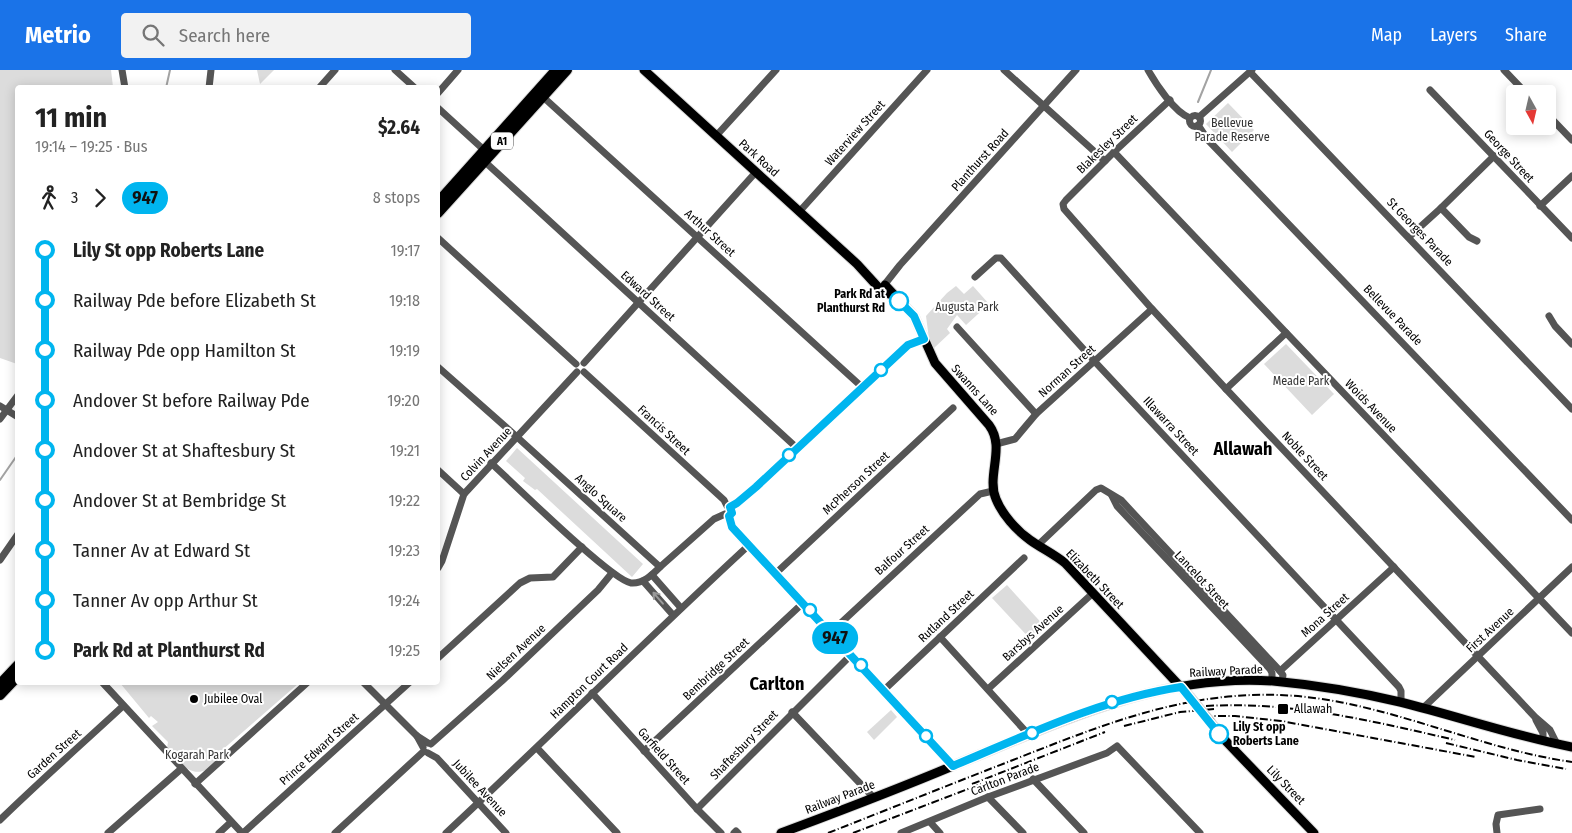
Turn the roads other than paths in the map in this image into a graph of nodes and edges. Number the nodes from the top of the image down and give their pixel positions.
1 (122, 70) edge
2 (211, 70) edge
3 (335, 70) edge
4 (395, 70) edge
5 (458, 70) edge
6 (556, 70) edge
7 (567, 70) edge
8 (644, 70) edge
9 (776, 70) edge
10 (927, 70) edge
11 (1004, 70) edge
12 (1076, 70) edge
13 (1148, 70) edge
14 (1504, 70) edge
15 (1251, 71) edge
16 (124, 85) edge
17 (209, 85) edge
18 (322, 85) edge
19 (412, 85) edge
20 (1518, 85) edge
21 (1430, 90) dead end
22 (440, 91) edge
23 (542, 96) junction
24 (1170, 100) junction
25 (1044, 106) junction
26 (440, 110) edge
27 (1199, 121) junction
28 (1556, 123) edge
29 (716, 136) junction
30 (1572, 140) edge
31 (484, 150) junction
32 (1114, 152) junction
33 (1494, 156) junction
34 (484, 161) junction
35 (1105, 161) junction
36 (756, 172) junction
37 (1572, 176) edge
38 (440, 200) edge
39 (1063, 206) joint
40 (1540, 206) junction
41 (1441, 208) junction
42 (440, 211) edge
43 (799, 212) junction
44 (1409, 237) junction
45 (698, 238) junction
46 (1572, 238) edge
47 (440, 240) edge
48 (1476, 241) dead end
49 (975, 277) dead end
50 (882, 284) junction
51 (639, 302) junction
52 (1152, 309) junction
53 (1549, 316) dead end
54 (957, 326) dead end
55 (1286, 333) junction
56 (924, 339) junction
57 (1572, 344) edge
58 (1094, 361) junction
59 (579, 369) junction
60 (440, 370) edge
61 (862, 388) junction
62 (1226, 389) junction
63 (15, 398) edge
64 (3, 408) edge
65 (953, 408) dead end
66 (1572, 409) edge
67 (1036, 414) junction
68 (15, 415) edge
69 (0, 418) edge
70 (517, 437) junction
71 (996, 444) junction
72 (798, 448) junction
73 (491, 464) junction
74 (440, 472) edge
75 (993, 491) junction
76 (464, 494) junction
77 (729, 506) junction
78 (727, 515) junction
79 (1572, 520) edge
80 (15, 538) edge
81 (1038, 545) junction
82 (748, 546) junction
83 (582, 547) junction
84 (1024, 558) dead end
85 (0, 560) edge
86 (440, 564) edge
87 (660, 567) junction
88 (1394, 567) junction
89 (1572, 567) edge
90 (612, 573) junction
91 (776, 574) junction
92 (652, 575) junction
93 (643, 581) junction
94 (1093, 593) junction
95 (1539, 598) junction
96 (803, 603) junction
97 (681, 608) junction
98 (673, 615) junction
99 (1336, 620) junction
100 (830, 633) junction
101 (1572, 633) edge
102 (940, 637) junction
103 (851, 654) junction
104 (440, 656) edge
105 (1478, 657) junction
106 (15, 668) edge
107 (1274, 675) junction
108 (15, 679) edge
109 (0, 684) edge
110 (105, 685) edge
111 (305, 685) edge
112 (366, 685) edge
113 (407, 685) edge
114 (1181, 687) junction
115 (988, 689) junction
116 (884, 690) junction
117 (592, 693) junction
118 (0, 695) edge
119 (1400, 702) junction
120 (385, 704) junction
121 (123, 706) junction
122 (1423, 708) junction
123 (792, 712) junction
124 (1535, 717) junction
125 (1029, 735) junction
126 (1543, 741) junction
127 (1557, 744) junction
128 (1572, 747) edge
129 (428, 748) junction
130 (537, 748) junction
131 (644, 751) junction
132 (953, 766) junction
133 (181, 769) junction
134 (1033, 779) junction
135 (195, 784) junction
136 (988, 796) junction
137 (874, 798) junction
138 (478, 803) junction
139 (697, 809) junction
140 (1540, 809) dead end
141 (0, 820) edge
142 (231, 822) junction
143 (930, 822) junction
144 (108, 833) edge
145 (219, 833) edge
146 (243, 833) edge
147 (336, 833) edge
148 (446, 833) edge
149 (506, 833) edge
150 (617, 833) edge
151 (721, 833) edge
152 (734, 833) edge
153 (738, 833) edge
154 (781, 833) edge
155 (901, 833) edge
156 (940, 833) edge
157 (1023, 833) edge
158 (1084, 833) edge
159 (1200, 833) edge
160 (1314, 833) edge
161 (1497, 833) edge

1 - 16 street
2 - 17 street
3 - 18 street
4 - 19 street
5 - 22 street
6 - 31 highway, A1
7 - 23 highway, A1
8 - 29 main road, Park Road
9 - 29 street
10 - 43 street, Waterview Street
11 - 25 street
12 - 25 street, Planthurst Road
13 - 24 street
14 - 20 street
15 - 27 street
15 - 44 street, St Georges Parade
21 - 33 street, George Street
23 - 34 highway, A1
23 - 45 street, Arthur Street
24 - 27 street, Bellevue Parade
24 - 32 street, Blakesley Street
25 - 35 street
25 - 50 street, Planthurst Road
26 - 31 street
27 - 79 street, Bellevue Parade
28 - 30 street
29 - 36 main road, Park Road
31 - 38 highway, A1
32 - 35 street, Blakesley Street
32 - 55 street, Woids Avenue
33 - 40 street, George Street
33 - 41 street
34 - 42 highway, A1
34 - 51 street, Edward Street
35 - 39 street, Blakesley Street
36 - 43 main road, Park Road
36 - 45 street
37 - 40 street
39 - 52 street, Noble Street
40 - 46 street, George Street
41 - 44 street
41 - 48 street
43 - 50 main road, Park Road
44 - 66 street, St Georges Parade
45 - 51 street
45 - 61 street, Arthur Street
47 - 59 street, Francis Street
49 - 58 street, Illawarra Street
50 - 56 main road, Park Road
51 - 59 street
51 - 72 street, Edward Street
52 - 58 street, Norman Street
52 - 62 street, Noble Street
53 - 57 street
54 - 67 street
55 - 62 street
55 - 95 street, Woids Avenue
56 - 61 street
56 - 71 main road, Swanns Lane
58 - 67 street, Norman Street
58 - 99 street, Illawarra Street
59 - 70 street, Colvin Avenue
59 - 77 street, Francis Street
60 - 70 street, Anglo Square
61 - 72 street
62 - 88 street, Noble Street
63 - 64 street
64 - 68 street
64 - 69 street
65 - 91 street, McPherson Street
67 - 71 street, Norman Street
70 - 73 street, Colvin Avenue
70 - 87 street, Anglo Square
71 - 75 main road, Swanns Lane
72 - 77 street
73 - 76 street, Colvin Avenue
73 - 83 street
74 - 76 street
75 - 81 main road, Elizabeth Street
75 - 100 street, Balfour Street
76 - 86 street, Colvin Avenue
77 - 78 street
78 - 82 street
78 - 87 street
80 - 85 street
81 - 94 main road, Elizabeth Street
81 - 107 street, Lancelot Street
82 - 91 street
82 - 97 street, Hampton Court Road
83 - 90 street
83 - 104 street
84 - 102 street, Rutland Street
87 - 92 street
88 - 99 street, Mona Street
88 - 105 street, Noble Street
89 - 95 street, First Avenue
90 - 93 street
90 - 129 street, Nielsen Avenue
91 - 96 street
92 - 93 street
92 - 97 street
98 -> 93 street
94 - 114 main road, Elizabeth Street
94 - 115 street, Barsbys Avenue
95 - 101 street, Woids Avenue
95 - 105 street, First Avenue
96 - 100 street
96 - 131 street, Bembridge Street
97 - 98 street, Hampton Court Road
98 - 117 street, Hampton Court Road
99 - 107 street, Mona Street
99 - 119 street, Illawarra Street
100 - 103 street
102 - 115 street
102 - 116 street, Rutland Street
103 - 116 street
103 - 123 street, Shaftesbury Street
105 - 122 street, First Avenue
105 - 124 street, Noble Street
106 - 109 highway
107 - 114 main road, Railway Parade
107 - 119 main road, Railway Parade
108 - 118 highway
110 - 121 street
111 - 135 street
112 - 120 street
113 - 120 street, Prince Edward Street
114 - 125 main road, Railway Parade
114 - 160 main road, Lily Street, bridge
115 - 125 street
116 - 132 street
117 - 130 street, Hampton Court Road
117 - 131 street, Garfield Street
119 - 122 main road, Railway Parade
120 - 129 street
120 - 146 street, Prince Edward Street
121 - 133 street
121 - 141 street, Garden Street
122 - 126 main road, Railway Parade
123 - 137 street
123 - 139 street, Shaftesbury Street
124 - 126 street, Noble Street
124 - 127 street, Noble Street
125 - 132 main road, Railway Parade
126 - 127 main road, Railway Parade
127 - 128 main road, Railway Parade
129 - 138 street, Jubilee Avenue
129 - 147 street, Nielsen Avenue
130 - 138 street, Hampton Court Road
130 - 150 street
131 - 139 street, Garfield Street
132 - 137 main road, Railway Parade
133 - 135 street
133 - 144 street
134 - 136 street, Carlton Parade
134 - 158 street
134 - 159 street, Carlton Parade
135 - 142 street
136 - 143 street, Carlton Parade
136 - 157 street
137 - 154 main road, Railway Parade
138 - 148 street, Hampton Court Road
138 - 149 street, Jubilee Avenue
139 - 151 street, Garfield Street
140 - 161 street
142 - 145 street
142 - 146 street
143 - 155 street, Carlton Parade
143 - 156 street
152 - 153 street

